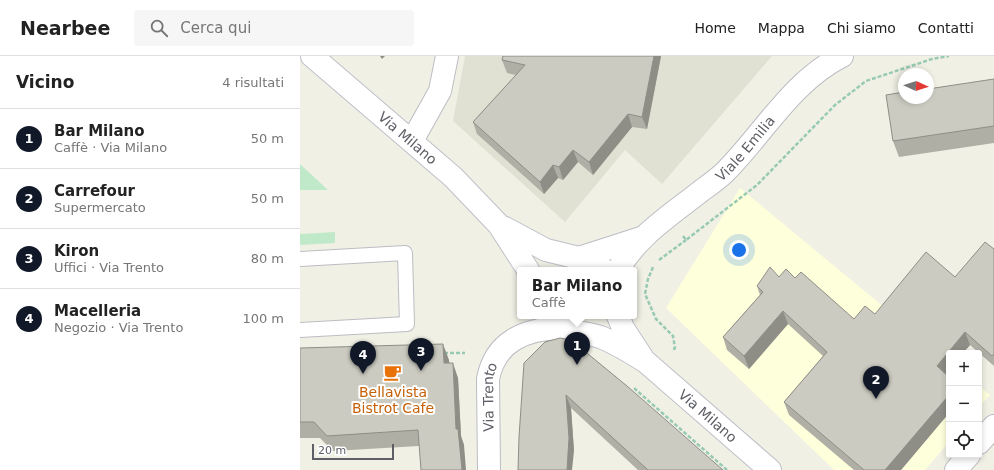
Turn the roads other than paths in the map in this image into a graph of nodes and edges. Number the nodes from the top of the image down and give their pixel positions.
1 (312, 56) edge
2 (447, 56) edge
3 (842, 56) edge
4 (412, 142) junction
5 (499, 225) junction
6 (644, 237) junction
7 (579, 258) junction
8 (300, 259) edge
9 (526, 267) edge
10 (553, 267) edge
11 (600, 267) edge
12 (620, 267) edge
13 (534, 319) edge
14 (603, 319) edge
15 (619, 319) edge
16 (553, 322) edge
17 (300, 330) edge
18 (582, 332) junction
19 (520, 337) junction
20 (650, 366) junction
21 (994, 426) edge
22 (982, 440) edge
23 (966, 458) edge
24 (489, 470) edge
25 (770, 470) edge
26 (956, 470) edge

1 - 4 main road, Via Milano
2 - 4 main road
3 - 6 main road, Viale Emilia
4 - 5 main road, Via Milano
5 - 7 main road, Via Milano
5 - 9 main road, Via Milano
6 - 7 main road, Viale Emilia
6 - 12 main road, Viale Emilia
7 - 10 main road
7 - 11 main road, Via Milano
8 - 17 lane
13 - 19 main road, Via Trento
14 - 18 main road
15 - 20 main road, Via Milano
16 - 18 main road, Via Milano
16 - 19 main road, Via Trento
18 - 20 main road, Via Milano
19 - 24 main road, Via Trento
20 - 25 main road, Via Milano
21 - 22 main road
23 - 26 main road

